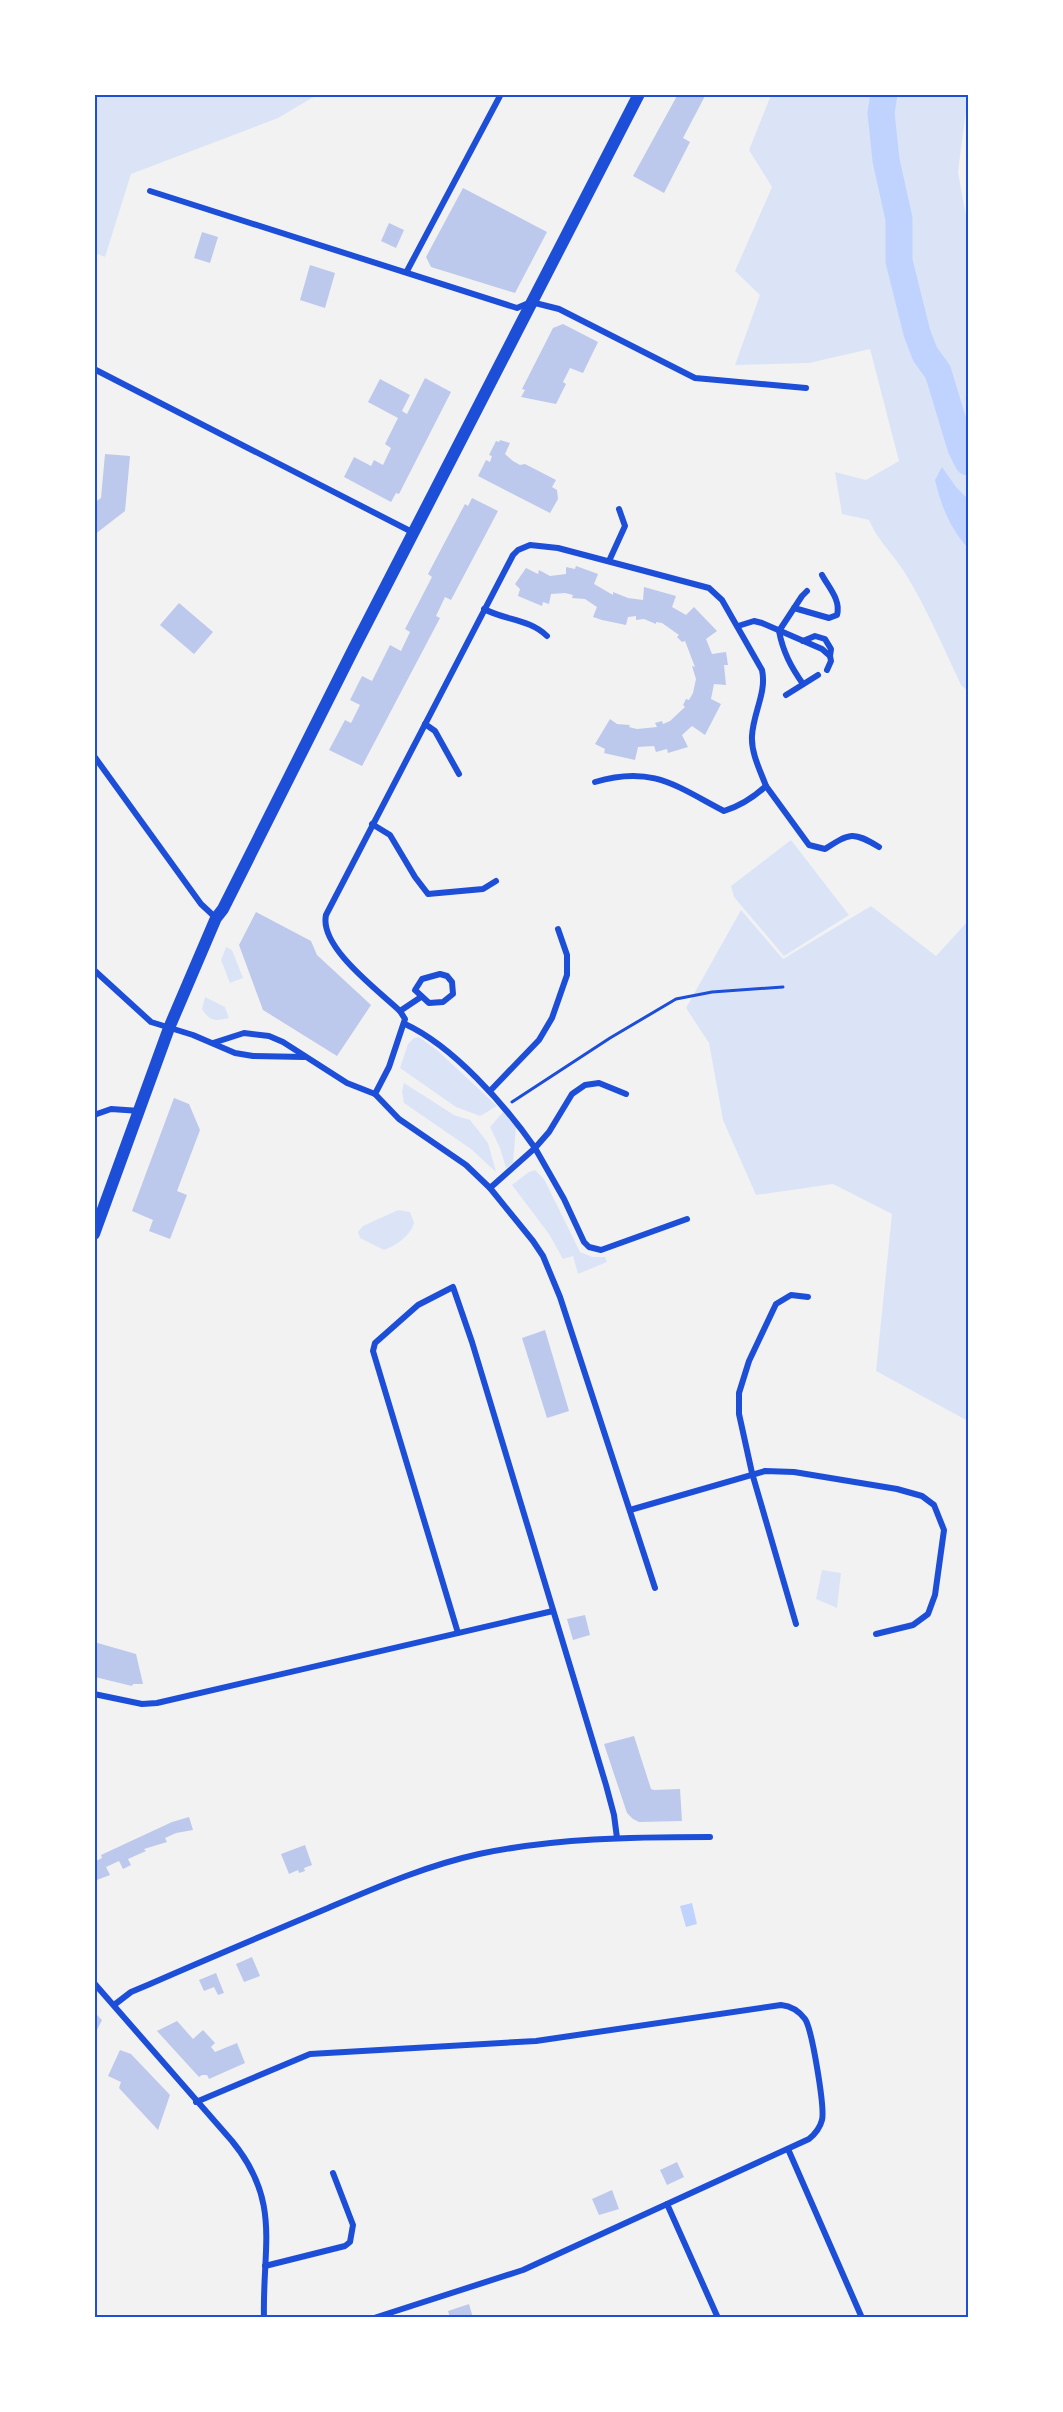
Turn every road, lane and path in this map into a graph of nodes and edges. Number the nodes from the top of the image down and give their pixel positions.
1 (501, 94) edge
2 (639, 94) edge
3 (150, 191) dead end
4 (407, 272) junction
5 (531, 302) junction
6 (94, 369) edge
7 (806, 388) dead end
8 (619, 509) dead end
9 (415, 533) junction
10 (609, 561) junction
11 (822, 575) dead end
12 (807, 591) dead end
13 (794, 608) junction
14 (484, 609) junction
15 (738, 626) junction
16 (779, 631) junction
17 (547, 636) dead end
18 (803, 641) junction
19 (830, 656) junction
20 (827, 670) dead end
21 (818, 675) dead end
22 (803, 684) junction
23 (786, 695) dead end
24 (425, 724) junction
25 (94, 756) edge
26 (459, 774) dead end
27 (595, 782) dead end
28 (766, 786) junction
29 (372, 824) junction
30 (879, 847) dead end
31 (496, 881) dead end
32 (216, 918) junction
33 (558, 929) dead end
34 (94, 970) edge
35 (783, 987) dead end
36 (421, 997) junction
37 (400, 1011) junction
38 (405, 1024) junction
39 (169, 1028) junction
40 (213, 1043) junction
41 (304, 1057) junction
42 (490, 1091) junction
43 (375, 1094) junction
44 (626, 1094) dead end
45 (505, 1107) junction
46 (140, 1112) junction
47 (94, 1115) edge
48 (535, 1148) junction
49 (490, 1188) junction
50 (687, 1219) dead end
51 (94, 1234) edge
52 (808, 1297) dead end
53 (752, 1473) junction
54 (630, 1510) junction
55 (655, 1588) dead end
56 (553, 1611) junction
57 (796, 1624) dead end
58 (458, 1633) junction
59 (876, 1634) dead end
60 (94, 1694) edge
61 (710, 1837) dead end
62 (616, 1838) junction
63 (94, 1983) edge
64 (114, 2005) junction
65 (196, 2102) junction
66 (788, 2149) junction
67 (333, 2173) dead end
68 (667, 2204) junction
69 (265, 2266) junction
70 (264, 2318) edge
71 (374, 2318) edge
72 (718, 2318) edge
73 (862, 2318) edge

1 - 4 street
2 - 5 main road
3 - 4 street
4 - 5 street
5 - 7 street
5 - 9 main road
6 - 9 street
8 - 10 street
9 - 32 main road
10 - 14 street
10 - 15 street
11 - 13 street
12 - 13 street
13 - 16 street
14 - 17 street
14 - 24 street
15 - 16 street
15 - 28 street
16 - 18 street
16 - 22 street
18 - 19 street
18 - 19 street
19 - 20 street
21 - 22 street
22 - 23 street
24 - 26 street
24 - 29 street
25 - 32 street
27 - 28 street
28 - 30 street
29 - 31 street
29 - 37 street
32 - 39 main road
33 - 42 street
34 - 39 street
35 - 45 path
36 - 36 street
36 - 37 street
37 - 38 street
38 - 42 street
38 - 43 street
39 - 40 street
39 - 46 main road
40 - 41 street
40 - 41 street
41 - 43 street
42 - 45 street
43 - 49 street
44 - 48 street
45 - 48 street
46 - 47 street
46 - 51 main road
48 - 49 street
48 - 50 street
49 - 54 street
52 - 53 street
53 - 54 street
53 - 57 street
53 - 59 street
54 - 55 street
56 - 58 street
56 - 58 street
56 - 62 street
58 - 60 street
61 - 62 street
62 - 64 street
63 - 64 street
64 - 65 street
65 - 66 street
65 - 69 street
66 - 68 street
66 - 73 street
67 - 69 street
68 - 71 street
68 - 72 street
69 - 70 street

